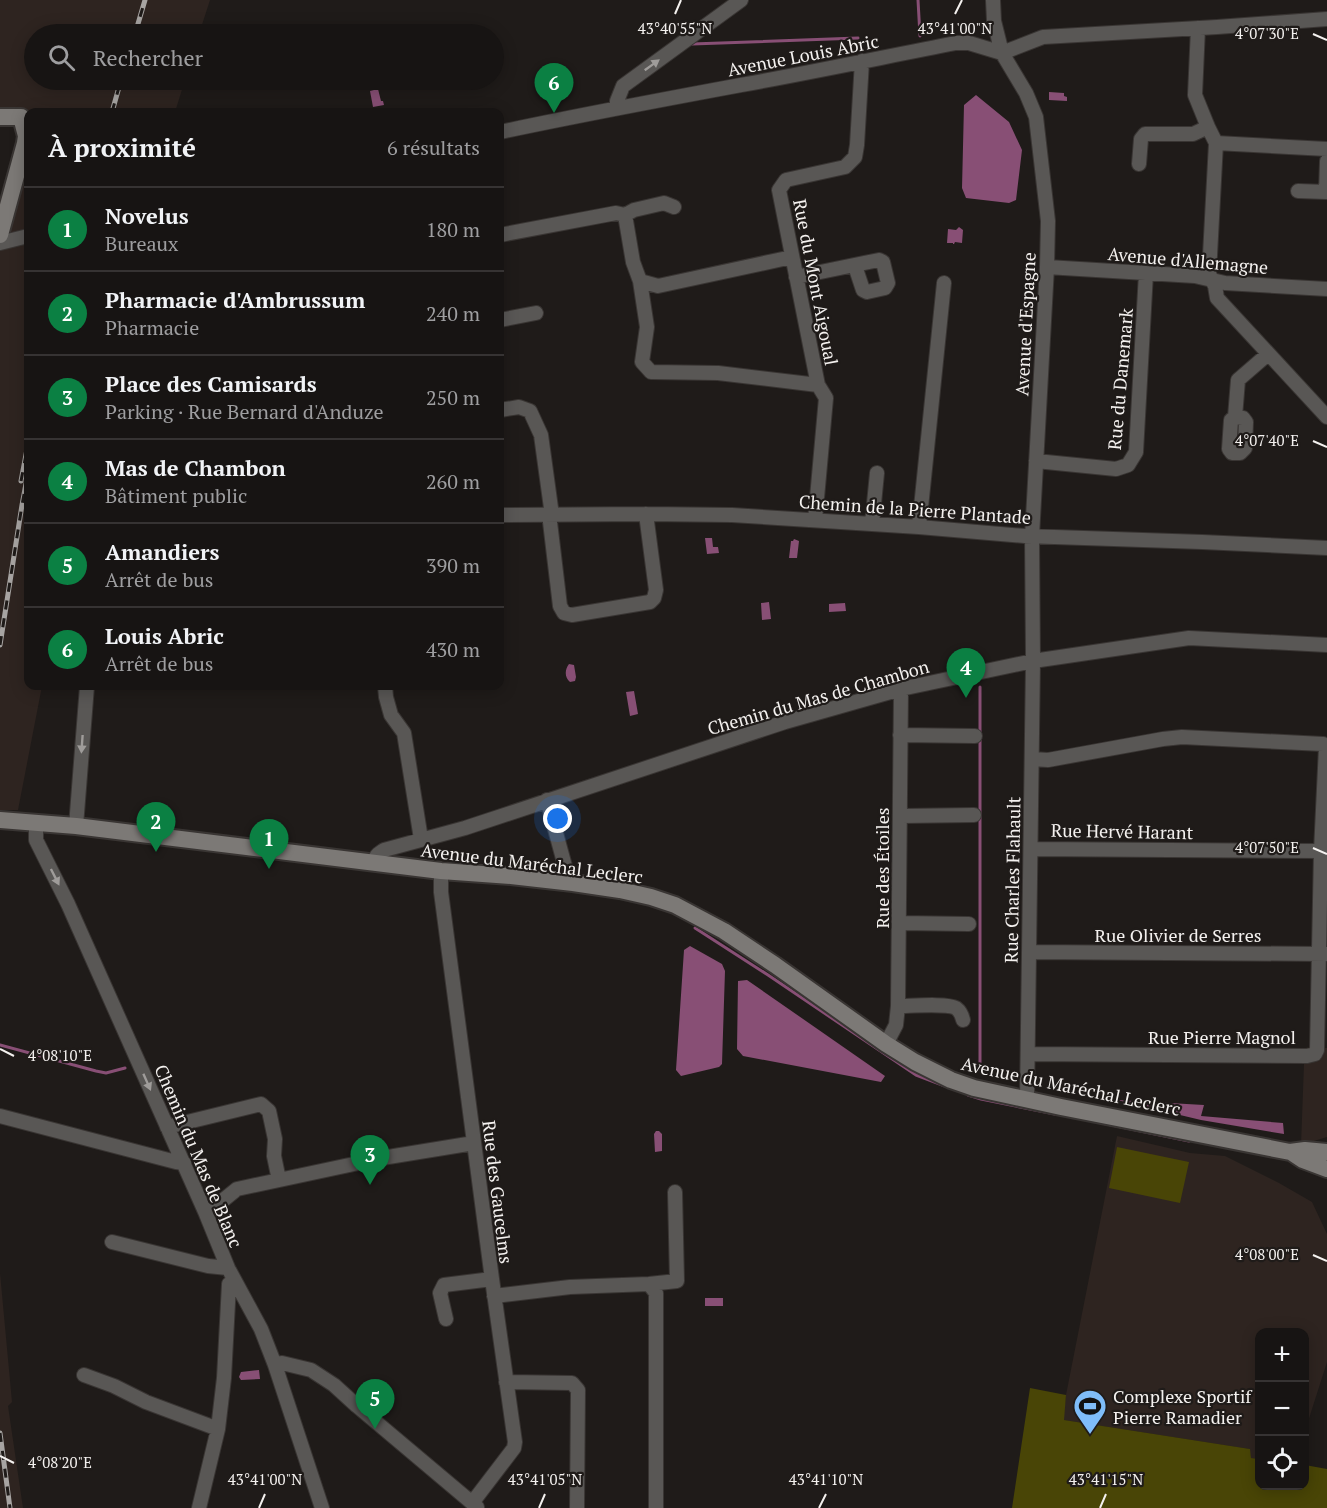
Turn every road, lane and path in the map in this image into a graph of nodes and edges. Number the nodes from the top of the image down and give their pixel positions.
1 (741, 0) edge
2 (993, 0) edge
3 (1327, 19) edge
4 (1198, 28) junction
5 (1002, 53) junction
6 (862, 61) junction
7 (617, 108) junction
8 (0, 117) edge
9 (1208, 127) junction
10 (24, 128) edge
11 (504, 131) edge
12 (1216, 143) junction
13 (24, 146) edge
14 (1327, 149) edge
15 (1327, 161) edge
16 (1139, 164) dead end
17 (1298, 191) dead end
18 (674, 207) dead end
19 (625, 215) junction
20 (504, 234) edge
21 (0, 235) edge
22 (24, 237) edge
23 (0, 243) edge
24 (792, 257) junction
25 (855, 266) dead end
26 (1047, 267) junction
27 (1146, 273) junction
28 (796, 277) junction
29 (1212, 280) junction
30 (640, 281) junction
31 (945, 283) dead end
32 (1327, 289) edge
33 (536, 313) dead end
34 (504, 319) edge
35 (1268, 354) junction
36 (818, 385) junction
37 (504, 409) edge
38 (1234, 417) dead end
39 (1327, 417) edge
40 (1036, 461) junction
41 (877, 473) dead end
42 (646, 514) junction
43 (504, 515) edge
44 (550, 515) junction
45 (815, 520) junction
46 (872, 524) junction
47 (920, 527) junction
48 (1032, 536) junction
49 (1327, 548) edge
50 (1327, 645) edge
51 (1033, 661) junction
52 (900, 689) junction
53 (87, 690) edge
54 (385, 690) edge
55 (900, 735) junction
56 (975, 736) dead end
57 (1032, 759) junction
58 (547, 800) junction
59 (974, 815) dead end
60 (901, 816) junction
61 (0, 820) edge
62 (36, 823) junction
63 (76, 826) junction
64 (421, 839) junction
65 (1031, 849) junction
66 (1321, 851) junction
67 (375, 863) junction
68 (441, 871) junction
69 (568, 883) junction
70 (900, 923) junction
71 (969, 924) dead end
72 (1029, 952) junction
73 (1323, 954) edge
74 (898, 1006) junction
75 (963, 1020) dead end
76 (886, 1044) junction
77 (1028, 1054) junction
78 (1027, 1099) junction
79 (0, 1116) edge
80 (168, 1127) junction
81 (474, 1143) junction
82 (1290, 1152) junction
83 (1327, 1152) edge
84 (184, 1163) junction
85 (1327, 1169) edge
86 (279, 1180) junction
87 (675, 1192) dead end
88 (206, 1214) junction
89 (112, 1242) dead end
90 (231, 1274) junction
91 (492, 1279) junction
92 (649, 1284) junction
93 (494, 1296) junction
94 (446, 1319) dead end
95 (275, 1365) junction
96 (84, 1375) dead end
97 (506, 1382) junction
98 (218, 1429) junction
99 (475, 1505) edge
100 (199, 1508) edge
101 (322, 1508) edge
102 (577, 1508) edge
103 (656, 1508) edge

7 -> 1 street
2 - 5 street, Avenue d'Espagne
3 - 4 street
4 - 5 street
4 - 9 street
5 - 6 street, Avenue Louis Abric
5 - 26 street, Avenue d'Espagne
6 - 7 street, Avenue Louis Abric
6 - 24 street, Rue du Mont Aigoual
7 - 11 street, Avenue Louis Abric
8 - 10 main road
9 - 12 street
9 - 16 street
12 - 14 street
12 - 29 street
13 - 21 main road
15 - 17 street
18 - 19 street
19 - 20 street
19 - 30 street
22 - 23 street
24 - 28 street, Rue du Mont Aigoual
24 - 30 street
25 - 28 street
26 - 27 street, Avenue d'Allemagne
26 - 40 street, Avenue d'Espagne
27 - 29 street, Avenue d'Allemagne
27 - 40 street, Rue du Danemark
28 - 36 street, Rue du Mont Aigoual
29 - 32 street, Avenue d'Allemagne
29 - 35 street
30 - 36 street
31 - 47 street
33 - 34 street
35 - 38 street
35 - 39 street
36 - 45 street, Rue du Mont Aigoual
37 - 44 street
40 - 48 street, Avenue d'Espagne
41 - 46 street
42 - 44 street, Chemin de la Pierre Plantade
42 - 44 street
42 - 45 street, Chemin de la Pierre Plantade
43 - 44 street, Chemin de la Pierre Plantade
45 - 46 street, Chemin de la Pierre Plantade
46 - 47 street, Chemin de la Pierre Plantade
47 - 48 street, Chemin de la Pierre Plantade
48 - 49 street, Chemin de la Pierre Plantade
48 - 51 street, Avenue d'Espagne
50 - 51 street, Chemin du Mas de Chambon
51 - 52 street, Chemin du Mas de Chambon
51 - 57 street, Rue Charles Flahault
52 - 55 street, Rue des Étoiles
52 - 58 street, Chemin du Mas de Chambon
53 -> 63 street
54 - 64 street
55 - 56 street
55 - 60 street, Rue des Étoiles
57 - 65 street, Rue Charles Flahault
57 - 66 street
58 - 64 street, Chemin du Mas de Chambon
58 - 69 street
59 - 60 street
60 - 70 street, Rue des Étoiles
61 - 62 main road, Avenue du Maréchal Leclerc
62 - 63 main road, Avenue du Maréchal Leclerc
62 -> 80 street, Chemin du Mas de Blanc
63 - 67 main road, Avenue du Maréchal Leclerc
64 - 67 street, Chemin du Mas de Chambon
65 - 66 street, Rue Hervé Harant
65 - 72 street, Rue Charles Flahault
66 - 73 street
67 - 68 main road, Avenue du Maréchal Leclerc
68 - 69 main road, Avenue du Maréchal Leclerc
68 - 81 street, Rue des Gaucelms
69 - 76 main road, Avenue du Maréchal Leclerc
70 - 71 street
70 - 74 street, Rue des Étoiles
72 - 73 street, Rue Olivier de Serres
72 - 77 street, Rue Charles Flahault
73 - 77 street, Rue Pierre Magnol
74 - 75 street
74 - 76 street, Rue des Étoiles
76 - 78 main road, Avenue du Maréchal Leclerc
77 - 78 street, Rue Charles Flahault
78 - 82 main road, Avenue du Maréchal Leclerc
79 - 84 street
80 - 84 street, Chemin du Mas de Blanc
80 - 86 street
81 - 86 street
81 - 91 street, Rue des Gaucelms
82 - 83 main road, Avenue du Maréchal Leclerc
82 - 85 main road, Avenue du Maréchal Leclerc
84 - 88 street, Chemin du Mas de Blanc
86 - 88 street
87 - 92 street
88 - 90 street, Chemin du Mas de Blanc
89 - 90 street
90 - 95 street, Chemin du Mas de Blanc
90 - 98 street
91 - 93 street, Rue des Gaucelms
91 - 94 street
92 - 93 street
92 - 103 street
93 - 97 street, Rue des Gaucelms
95 - 99 street
95 - 101 street, Chemin du Mas de Blanc
96 - 98 street
97 - 99 street, Rue des Gaucelms
97 - 102 street
98 - 100 street

